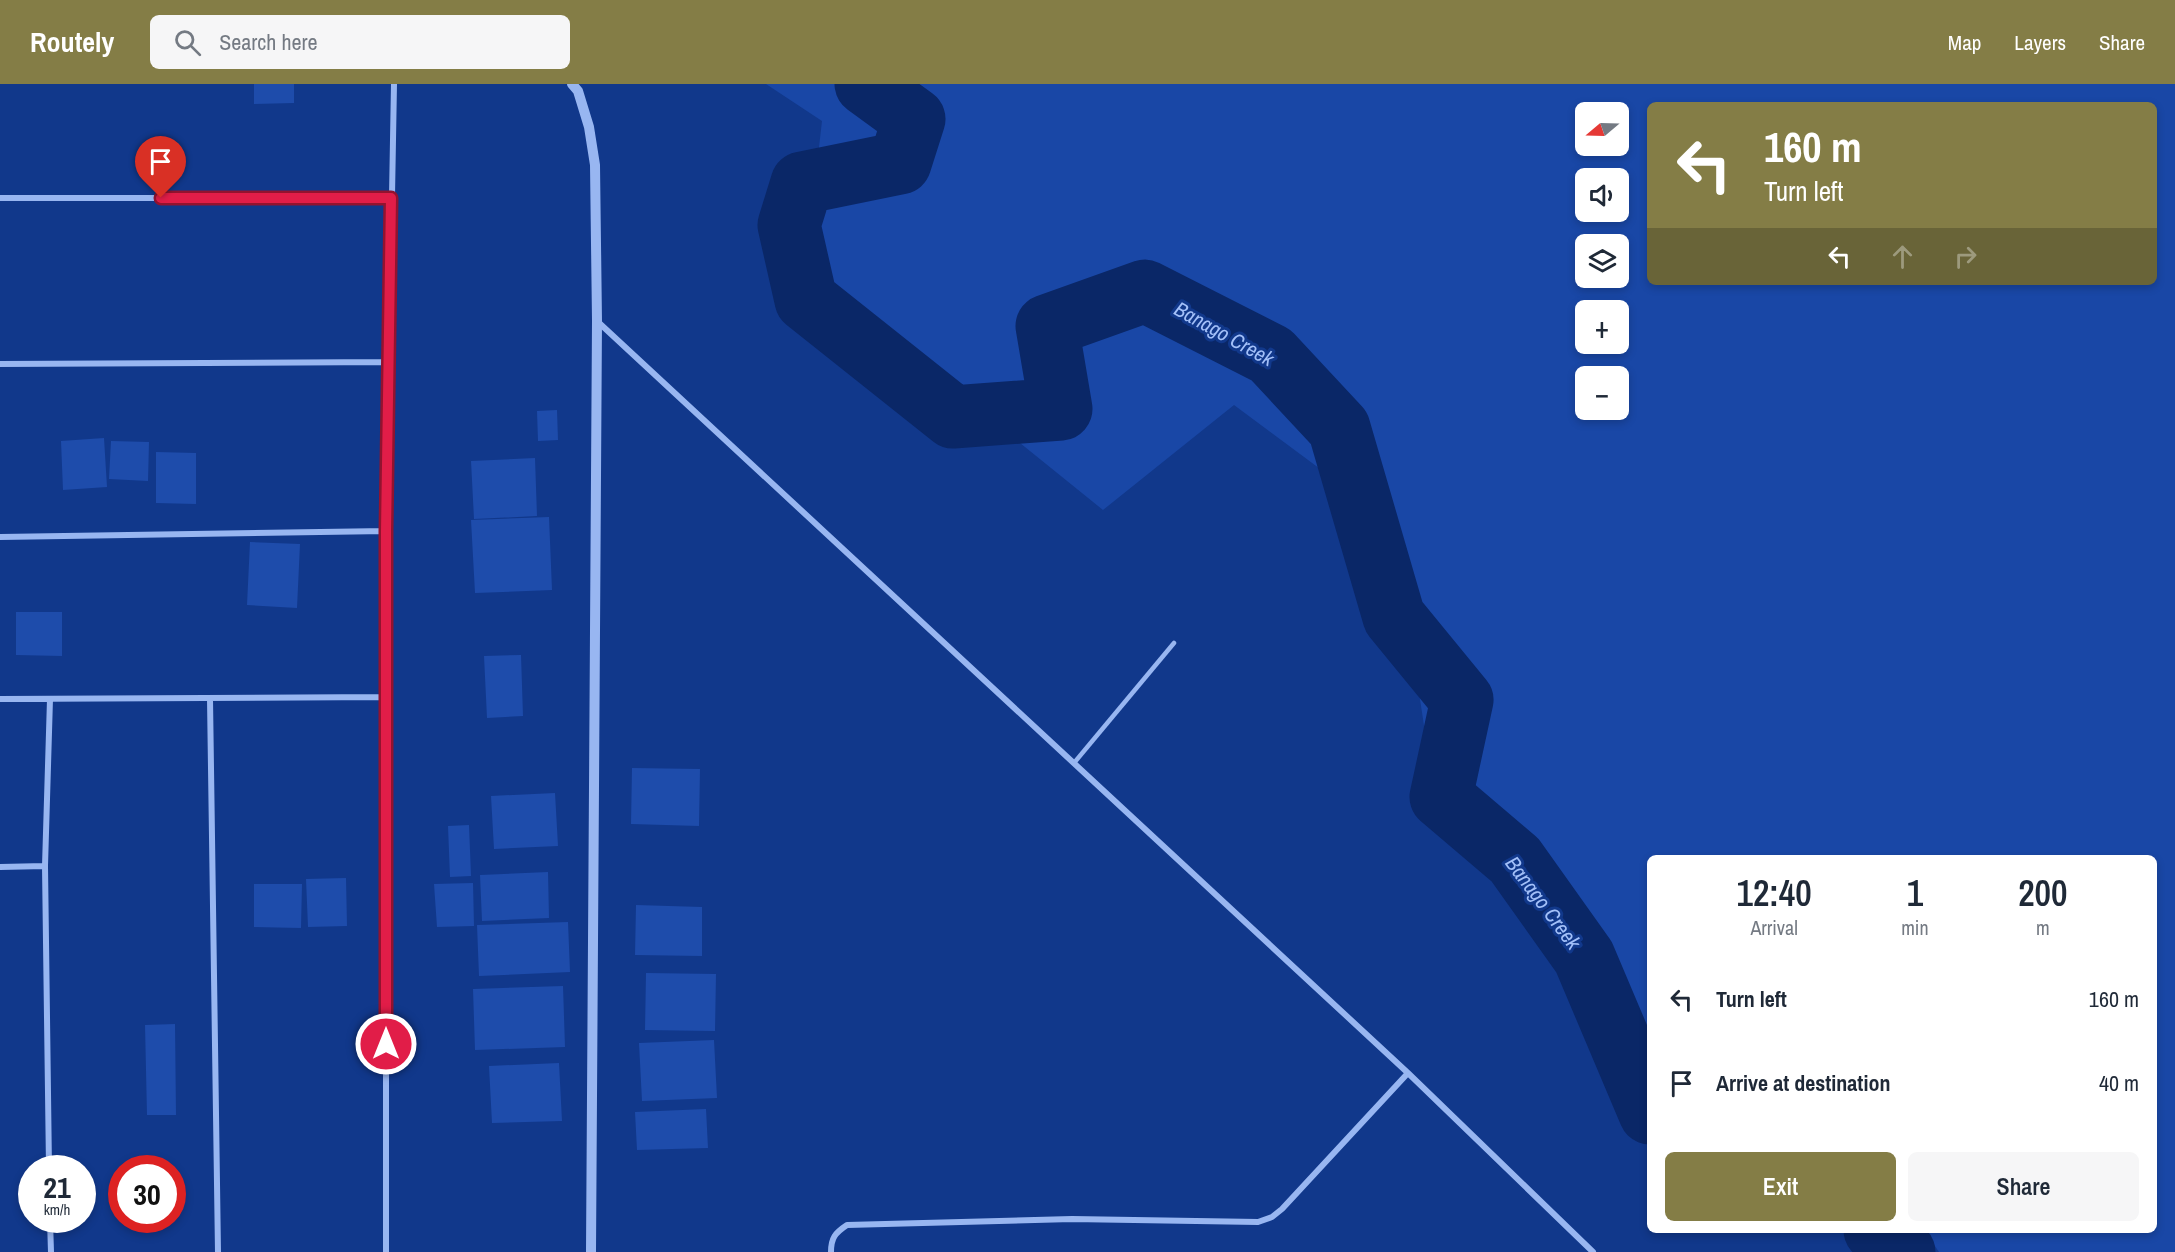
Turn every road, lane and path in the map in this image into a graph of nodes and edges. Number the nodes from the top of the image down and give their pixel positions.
1 (394, 84) edge
2 (572, 84) edge
3 (0, 198) edge
4 (391, 198) junction
5 (597, 321) junction
6 (389, 362) junction
7 (0, 364) edge
8 (386, 531) junction
9 (0, 537) edge
10 (1174, 643) dead end
11 (386, 697) junction
12 (0, 699) edge
13 (50, 699) junction
14 (210, 699) junction
15 (1074, 764) junction
16 (45, 866) junction
17 (0, 867) edge
18 (1408, 1073) junction
19 (50, 1155) edge
20 (50, 1233) edge
21 (51, 1252) edge
22 (218, 1252) edge
23 (386, 1252) edge
24 (591, 1252) edge
25 (831, 1252) edge
26 (1593, 1252) edge

1 - 4 street
2 - 5 street
3 - 4 street
4 - 6 street
5 - 15 street
5 - 24 street
6 - 7 street
6 - 8 street
8 - 9 street
8 - 11 street
10 - 15 lane
11 - 14 street
11 - 23 street
12 - 13 street
13 - 14 street
13 - 16 street
14 - 22 street
15 - 18 street
16 - 17 street
16 - 19 street
18 - 25 street
18 - 26 street
20 - 21 street

